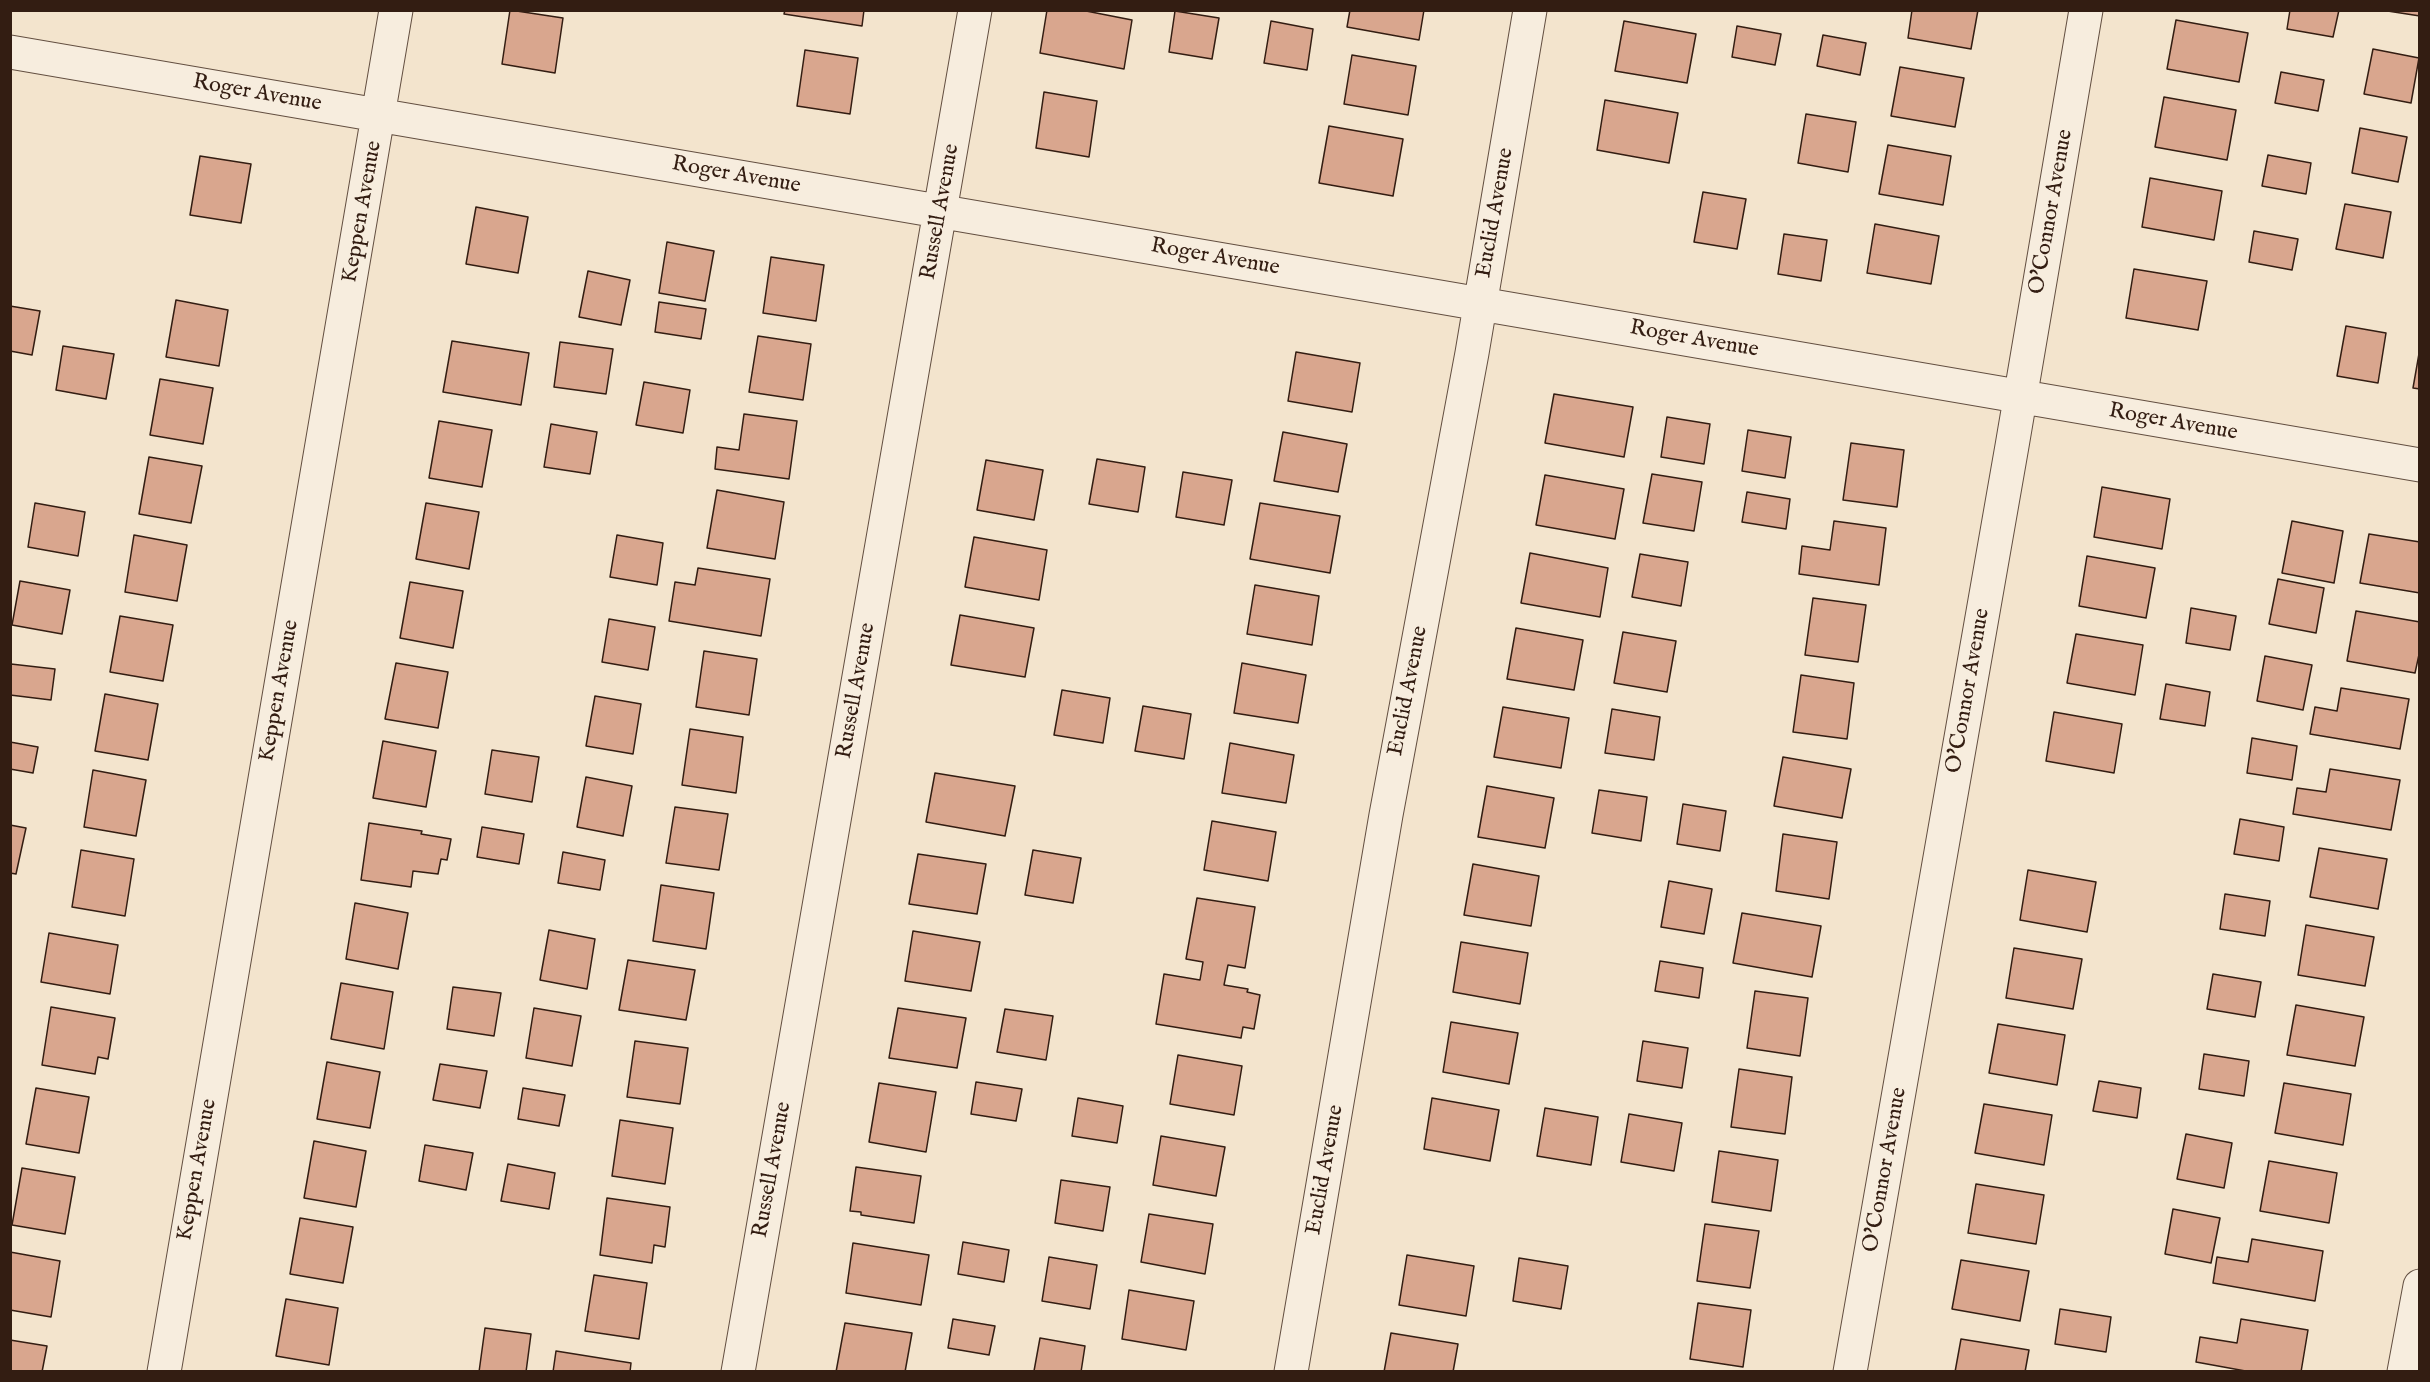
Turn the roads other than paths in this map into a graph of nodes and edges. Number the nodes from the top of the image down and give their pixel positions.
1 (396, 10) edge
2 (975, 10) edge
3 (1530, 10) edge
4 (2086, 10) edge
5 (10, 52) edge
6 (380, 115) junction
7 (941, 211) junction
8 (1480, 304) junction
9 (2020, 396) junction
10 (2420, 465) edge
11 (2420, 1286) edge
12 (164, 1371) edge
13 (738, 1371) edge
14 (1292, 1371) edge
15 (1850, 1371) edge
16 (2404, 1371) edge

1 - 6 street, Keppen Avenue
2 - 7 street, Russell Avenue
3 - 8 street, Euclid Avenue
4 - 9 street, O'Connor Avenue
5 - 6 street, Roger Avenue
6 - 7 street, Roger Avenue
6 - 12 street, Keppen Avenue
7 - 8 street, Roger Avenue
7 - 13 street, Russell Avenue
8 - 9 street, Roger Avenue
8 - 14 street, Euclid Avenue
9 - 10 street, Roger Avenue
9 - 15 street, O'Connor Avenue
11 - 16 street

